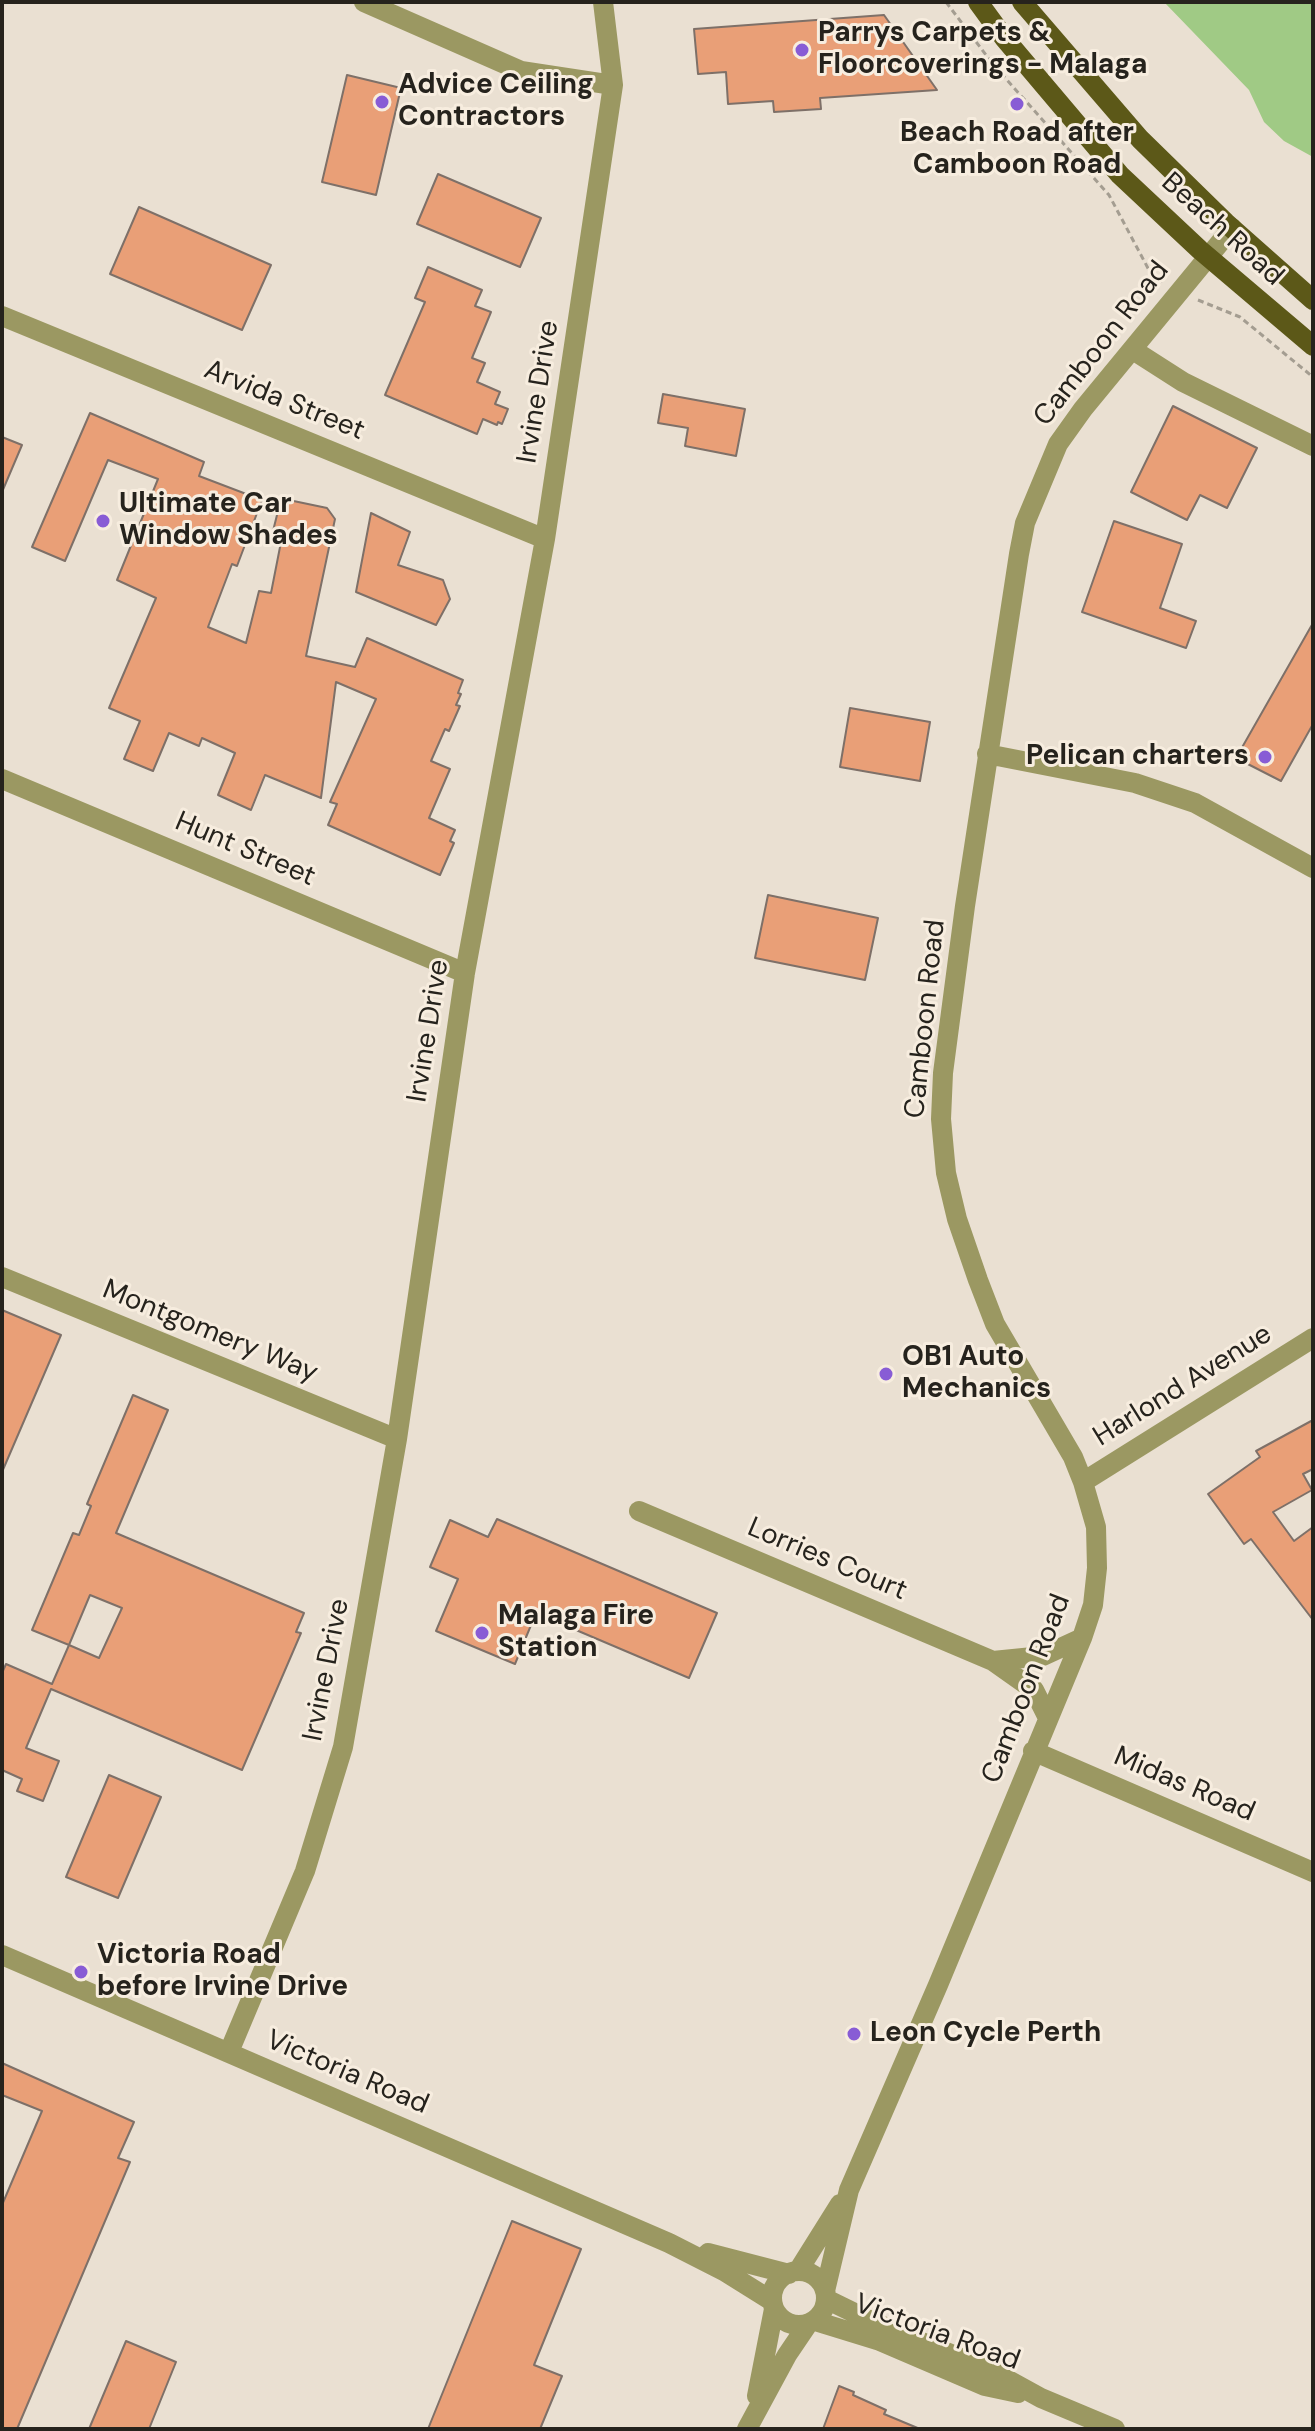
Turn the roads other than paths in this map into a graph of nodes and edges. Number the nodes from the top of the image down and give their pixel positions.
1 (364, 2) edge
2 (603, 2) edge
3 (978, 2) edge
4 (1022, 2) edge
5 (613, 85) junction
6 (1232, 228) junction
7 (1208, 256) junction
8 (1313, 300) edge
9 (2, 316) edge
10 (1313, 346) edge
11 (1133, 350) junction
12 (1313, 446) edge
13 (545, 539) junction
14 (987, 754) junction
15 (2, 779) edge
16 (1313, 868) edge
17 (465, 973) junction
18 (2, 1277) edge
19 (1313, 1338) edge
20 (397, 1439) junction
21 (1083, 1482) junction
22 (639, 1511) dead end
23 (1082, 1638) junction
24 (993, 1661) junction
25 (1047, 1716) junction
26 (1033, 1751) junction
27 (1313, 1872) edge
28 (2, 1955) edge
29 (229, 2052) junction
30 (849, 2190) junction
31 (669, 2243) junction
32 (793, 2272) junction
33 (826, 2295) junction
34 (773, 2305) junction
35 (812, 2322) junction
36 (1041, 2398) junction
37 (750, 2421) edge
38 (1115, 2429) edge

1 - 5 street
2 - 5 street, Irvine Drive
3 - 7 main road, Beach Road
4 - 6 main road, Beach Road
5 - 13 street, Irvine Drive
6 - 7 street, Camboon Road
6 - 8 main road, Beach Road
7 - 10 main road, Beach Road
7 - 11 street, Camboon Road
9 - 13 street, Arvida Street
11 - 12 street
11 - 14 street, Camboon Road
13 - 17 street, Irvine Drive
14 - 16 street
14 - 21 street, Camboon Road
15 - 17 street, Hunt Street
17 - 20 street, Irvine Drive
18 - 20 street, Montgomery Way
19 - 21 street, Harlond Avenue
20 - 29 street, Irvine Drive
21 - 23 street, Camboon Road
22 - 24 street, Lorries Court
23 - 24 street, Lorries Court
23 - 25 street, Camboon Road
24 - 25 street, Lorries Court
25 - 26 street, Camboon Road
26 - 27 street, Midas Road
26 - 30 street, Camboon Road
28 - 29 street, Victoria Road
29 - 31 street, Victoria Road
30 - 32 street, Camboon Road
30 - 33 street, Camboon Road
31 - 32 street, Victoria Road
31 - 34 street, Victoria Road
32 - 33 street
32 - 34 street
33 - 35 street
33 - 36 street, Victoria Road
34 - 35 street
34 - 37 street
35 - 36 street, Victoria Road
35 - 37 street
36 - 38 street, Victoria Road

